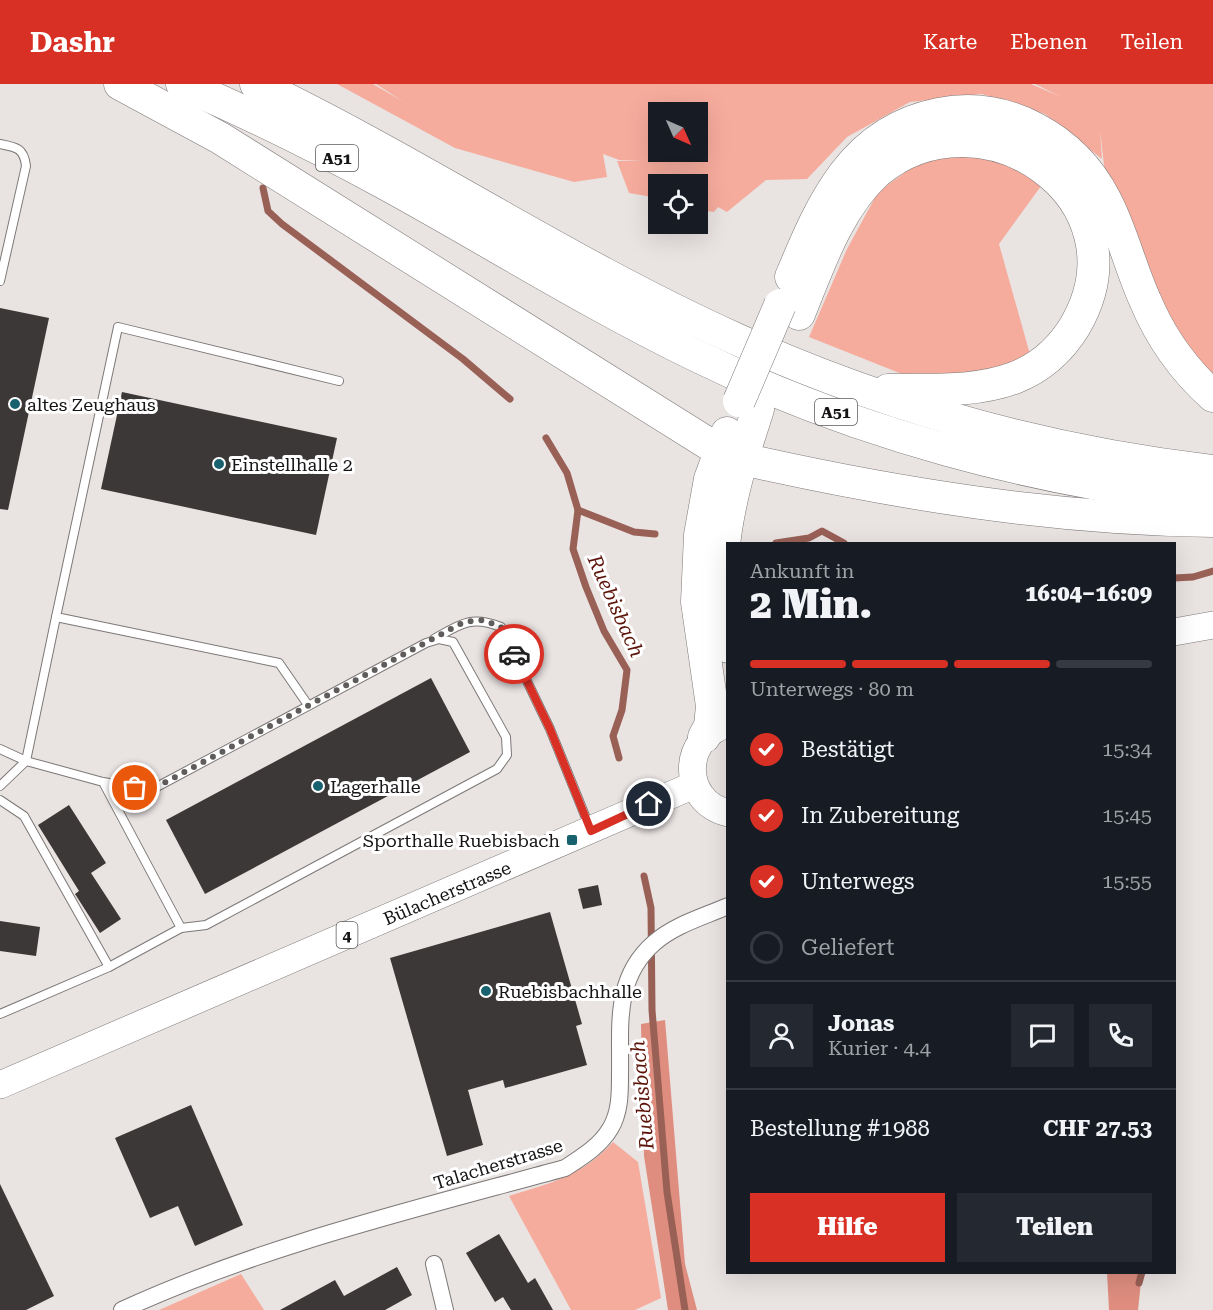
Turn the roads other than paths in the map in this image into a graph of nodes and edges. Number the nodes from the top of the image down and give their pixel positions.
1 (120, 84) edge
2 (182, 84) edge
3 (256, 84) edge
4 (0, 144) edge
5 (0, 281) edge
6 (789, 310) junction
7 (339, 381) dead end
8 (863, 390) junction
9 (1213, 396) edge
10 (731, 455) junction
11 (1213, 471) edge
12 (1213, 500) edge
13 (1213, 521) edge
14 (56, 617) junction
15 (1213, 625) edge
16 (726, 629) edge
17 (1176, 632) edge
18 (426, 643) junction
19 (308, 705) junction
20 (716, 730) edge
21 (0, 749) edge
22 (26, 761) junction
23 (103, 782) junction
24 (694, 785) junction
25 (0, 786) edge
26 (0, 800) edge
27 (726, 812) edge
28 (591, 831) junction
29 (726, 907) edge
30 (181, 928) junction
31 (109, 967) junction
32 (0, 1014) edge
33 (0, 1085) edge
34 (434, 1264) dead end
35 (122, 1310) edge
36 (445, 1310) edge

1 - 10 highway
2 - 12 highway, A51
3 - 8 highway, A51
4 - 5 lane
6 - 8 highway
6 - 9 highway
6 - 10 highway, bridge
7 - 14 lane
8 - 11 highway, A51
10 - 13 highway
10 - 16 highway
10 - 20 highway
14 - 19 lane
14 - 22 lane
15 - 17 main road
18 - 19 lane
18 - 28 lane
18 - 30 lane
19 - 23 lane
20 - 24 main road
21 - 22 lane
22 - 23 lane
22 - 25 lane
23 - 30 lane
24 - 27 main road
24 - 28 main road, Bülacherstrasse / 4
26 - 31 lane
28 - 33 main road, Bülacherstrasse / 4
29 - 35 street, Talacherstrasse
30 - 31 lane
31 - 32 lane
34 - 36 street

